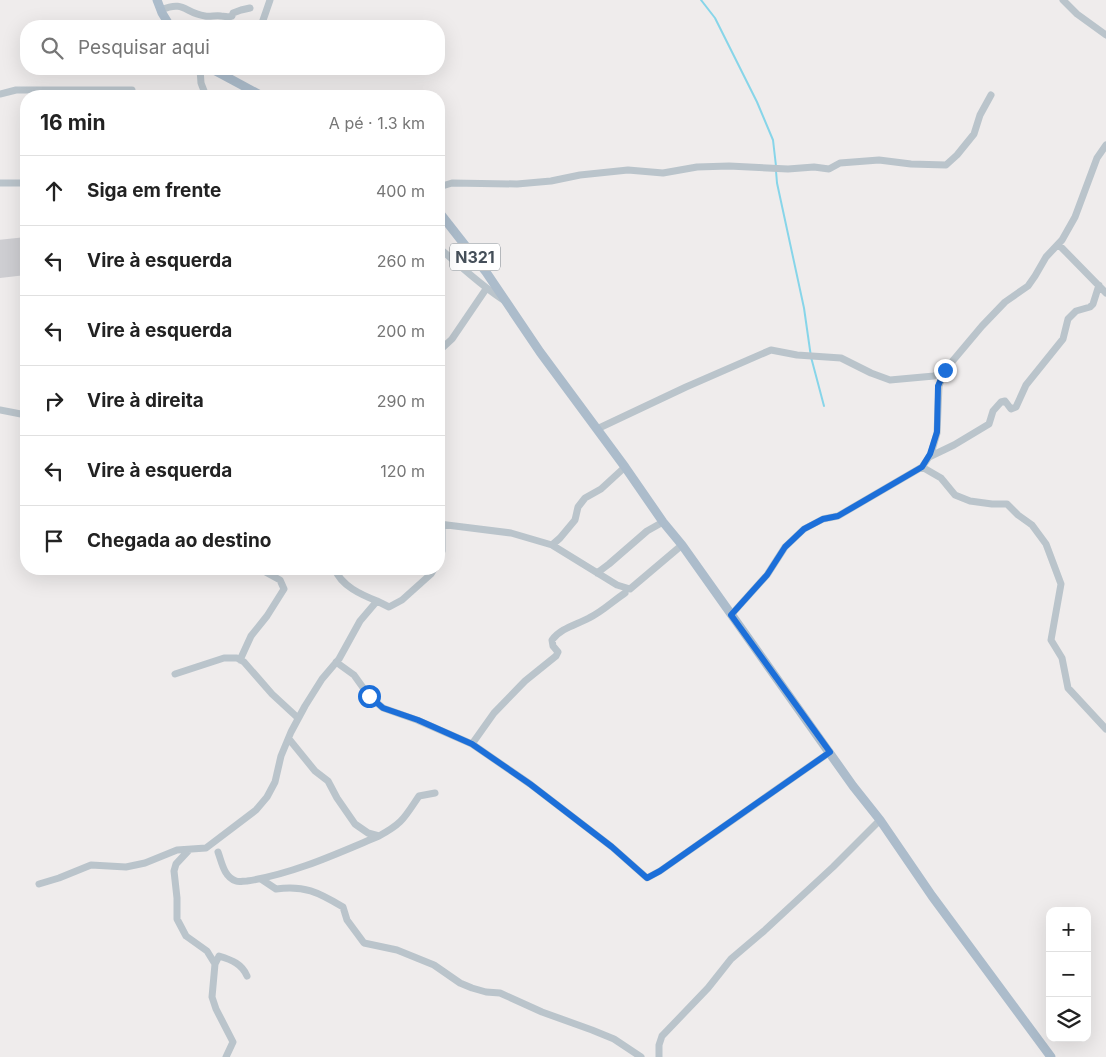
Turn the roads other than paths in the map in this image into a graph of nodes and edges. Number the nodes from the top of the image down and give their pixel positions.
1 (157, 0) edge
2 (270, 0) edge
3 (1064, 0) edge
4 (250, 8) dead end
5 (161, 10) junction
6 (167, 20) edge
7 (263, 20) edge
8 (1106, 35) edge
9 (200, 75) edge
10 (223, 75) edge
11 (132, 90) dead end
12 (204, 90) edge
13 (251, 90) edge
14 (0, 94) edge
15 (991, 96) dead end
16 (1106, 145) edge
17 (0, 183) edge
18 (20, 183) edge
19 (445, 185) edge
20 (445, 219) edge
21 (1059, 244) junction
22 (445, 253) edge
23 (1099, 286) junction
24 (486, 289) junction
25 (1106, 293) edge
26 (509, 304) junction
27 (445, 345) edge
28 (945, 370) junction
29 (0, 410) edge
30 (20, 414) edge
31 (597, 428) junction
32 (928, 457) junction
33 (625, 467) junction
34 (922, 467) junction
35 (664, 522) junction
36 (445, 526) edge
37 (552, 545) junction
38 (682, 545) junction
39 (597, 573) junction
40 (271, 575) edge
41 (338, 575) edge
42 (430, 575) edge
43 (625, 593) dead end
44 (377, 601) junction
45 (731, 615) junction
46 (240, 660) junction
47 (336, 662) junction
48 (175, 674) dead end
49 (298, 718) junction
50 (1106, 729) edge
51 (289, 739) junction
52 (472, 744) junction
53 (830, 752) junction
54 (436, 793) dead end
55 (880, 820) junction
56 (379, 836) junction
57 (189, 850) junction
58 (218, 852) dead end
59 (261, 879) junction
60 (39, 884) dead end
61 (215, 964) junction
62 (248, 976) dead end
63 (226, 1057) edge
64 (641, 1057) edge
65 (660, 1057) edge
66 (1051, 1057) edge

1 - 5 main road
2 - 7 street
3 - 8 street
4 - 5 street
5 - 6 main road
9 - 12 street
10 - 13 main road
11 - 14 street
15 - 19 street
16 - 21 street
17 - 18 street
20 - 26 main road, N321
21 - 23 street
21 - 28 street
22 - 24 street, N321
23 - 25 street
23 - 32 street
24 - 26 street, N321
24 - 27 street
26 - 31 main road, N321
28 - 31 street
28 - 32 street
29 - 30 street
31 - 33 main road, N321
32 - 34 street
33 - 35 main road, N321
33 - 37 street
34 - 45 street
34 - 50 street
35 - 38 main road, N321
35 - 39 street
36 - 37 street
37 - 39 street
38 - 39 street
38 - 45 main road, N321
40 - 46 street
41 - 44 street
42 - 44 street
43 - 52 street
44 - 47 street
45 - 53 main road, N321
46 - 48 street
46 - 49 street
47 - 49 street
47 - 52 street
49 - 51 street
51 - 56 street
51 - 57 street
52 - 53 street
53 - 55 main road, N321
54 - 56 street
55 - 65 street
55 - 66 main road, N321
56 - 59 street
57 - 60 street
57 - 61 street
58 - 59 street
59 - 64 street
61 - 62 street
61 - 63 street

